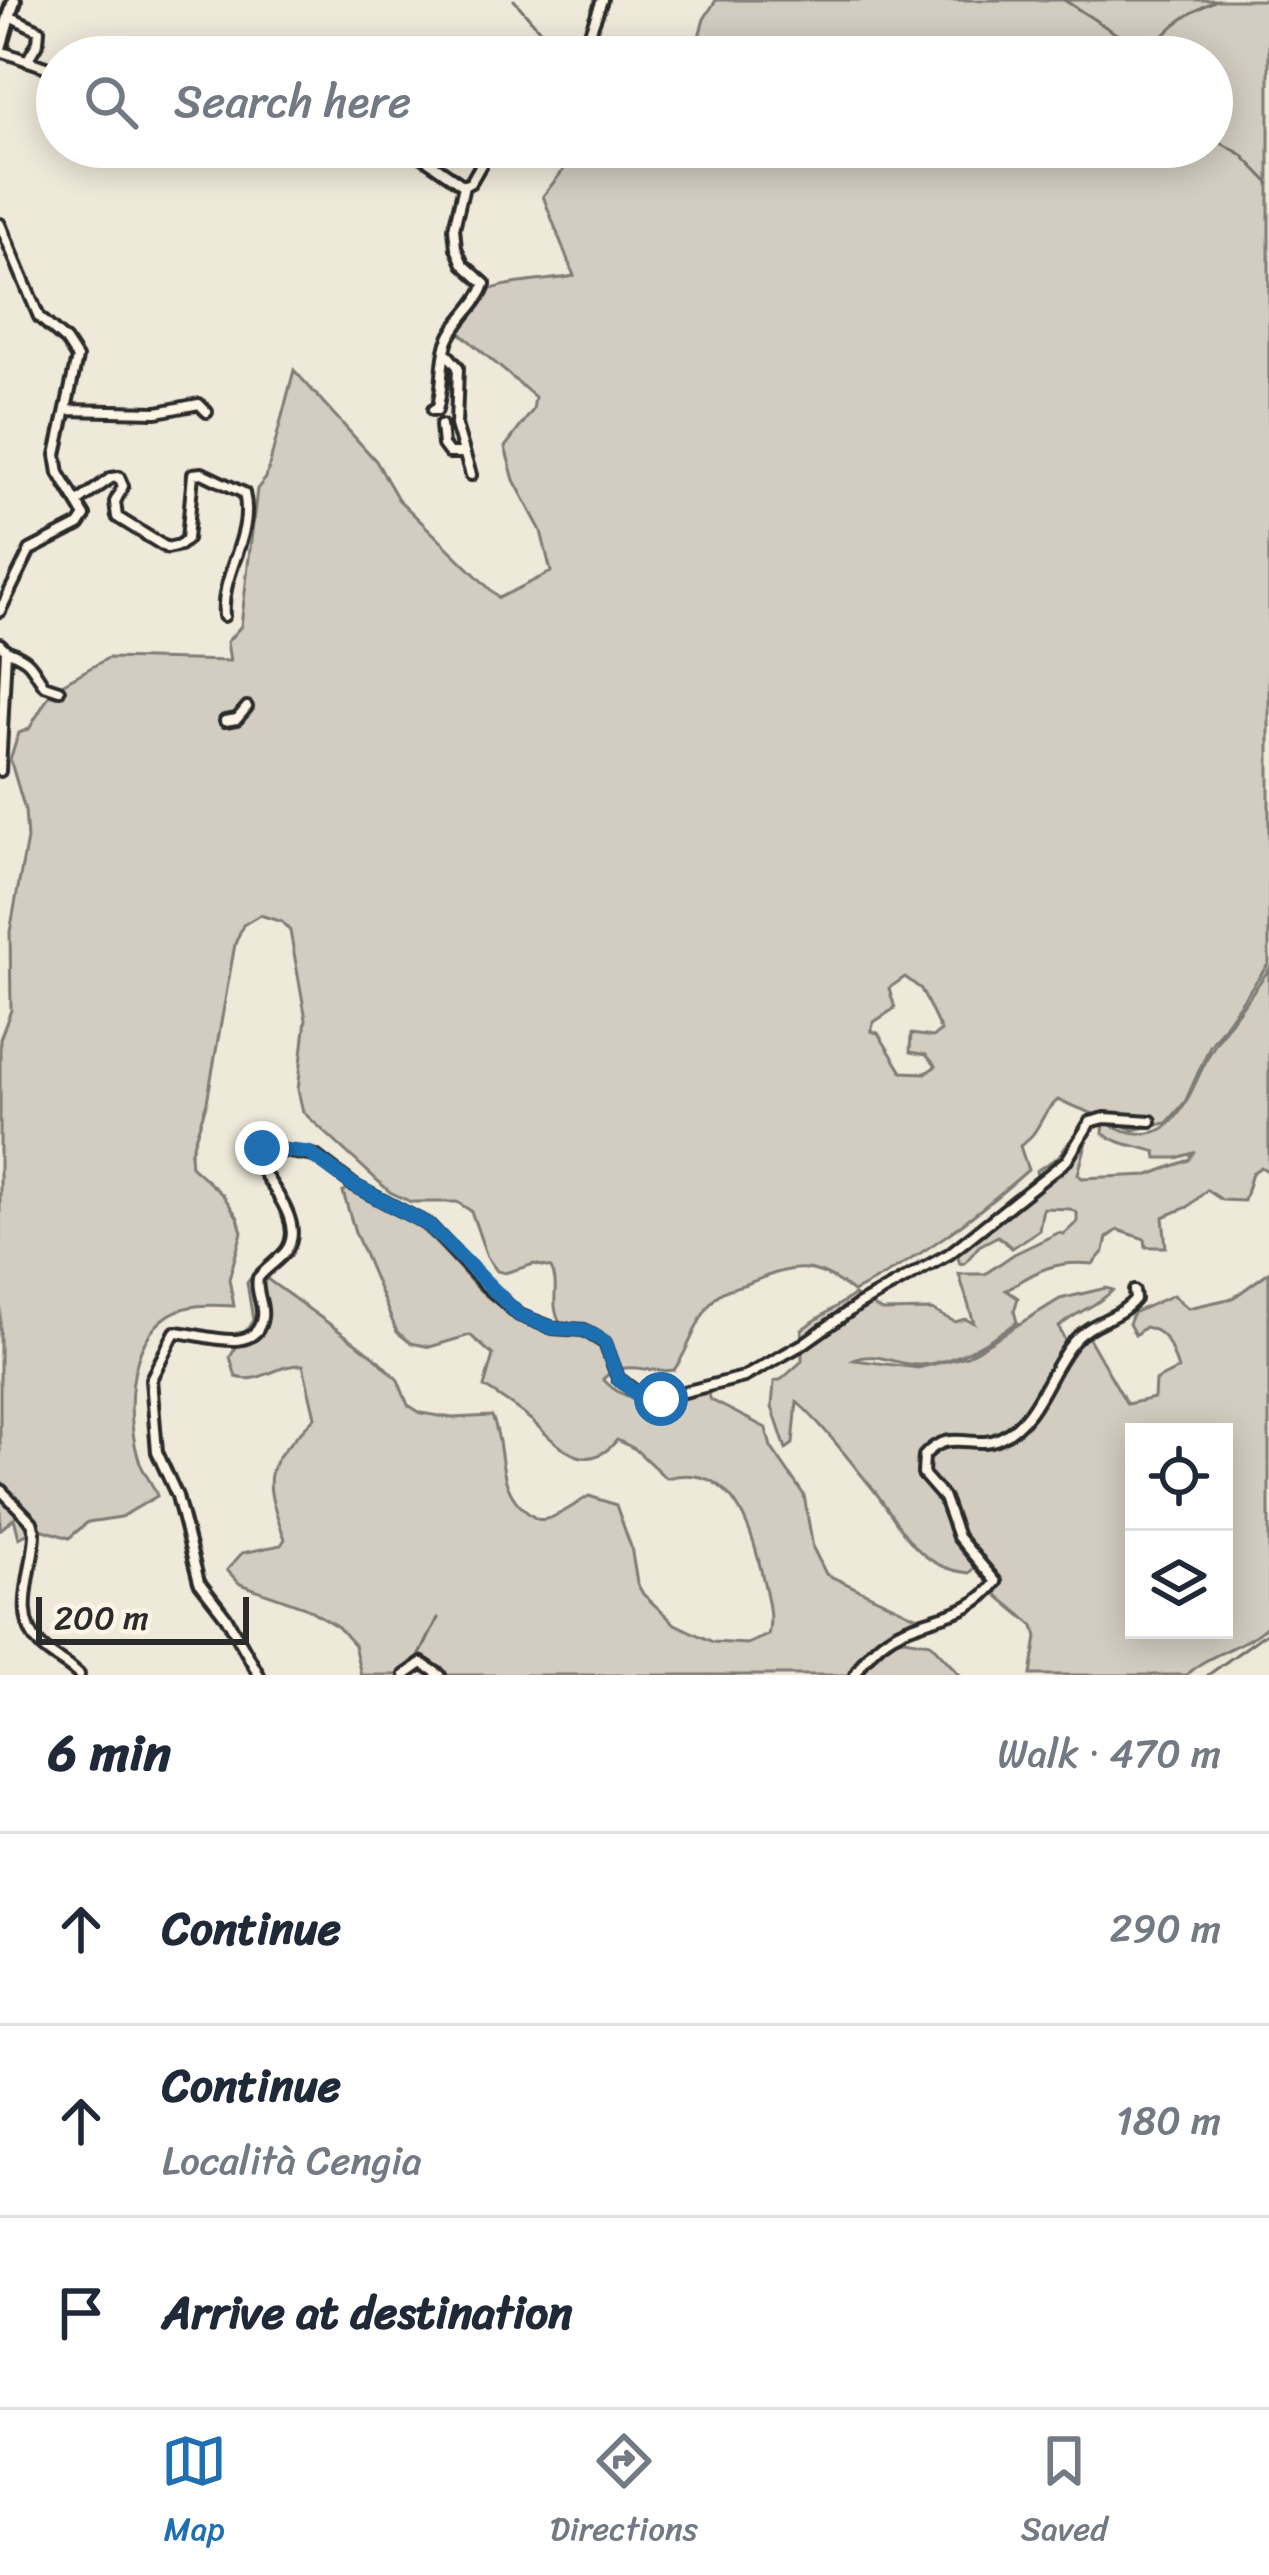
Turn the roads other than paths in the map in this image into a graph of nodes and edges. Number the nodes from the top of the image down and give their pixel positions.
1 (14, 0) edge
2 (602, 0) edge
3 (9, 16) junction
4 (38, 36) edge
5 (589, 36) edge
6 (36, 45) edge
7 (0, 50) edge
8 (27, 61) junction
9 (36, 64) edge
10 (439, 168) edge
11 (479, 168) edge
12 (464, 186) junction
13 (0, 224) edge
14 (447, 354) junction
15 (66, 410) junction
16 (433, 410) dead end
17 (207, 412) dead end
18 (441, 425) dead end
19 (464, 453) junction
20 (471, 475) dead end
21 (79, 501) junction
22 (0, 611) edge
23 (224, 616) dead end
24 (3, 647) edge
25 (58, 690) dead end
26 (247, 707) dead end
27 (225, 721) dead end
28 (0, 771) edge
29 (1151, 1121) dead end
30 (1134, 1292) dead end
31 (0, 1489) edge
32 (79, 1675) edge
33 (259, 1675) edge
34 (406, 1675) edge
35 (440, 1675) edge
36 (855, 1675) edge

1 - 3 street
2 - 5 street
3 - 4 street
3 - 7 street
6 - 8 street
7 - 8 street
8 - 9 street
10 - 12 street
11 - 12 street
12 - 14 street
13 - 15 street
14 - 16 street
14 - 19 street
15 - 17 street
15 - 21 street
18 - 19 street
19 - 20 street
21 - 22 street
21 - 23 street
24 - 25 street
24 - 28 street
26 - 27 street
29 - 33 street
30 - 36 street
31 - 32 street
34 - 35 street

